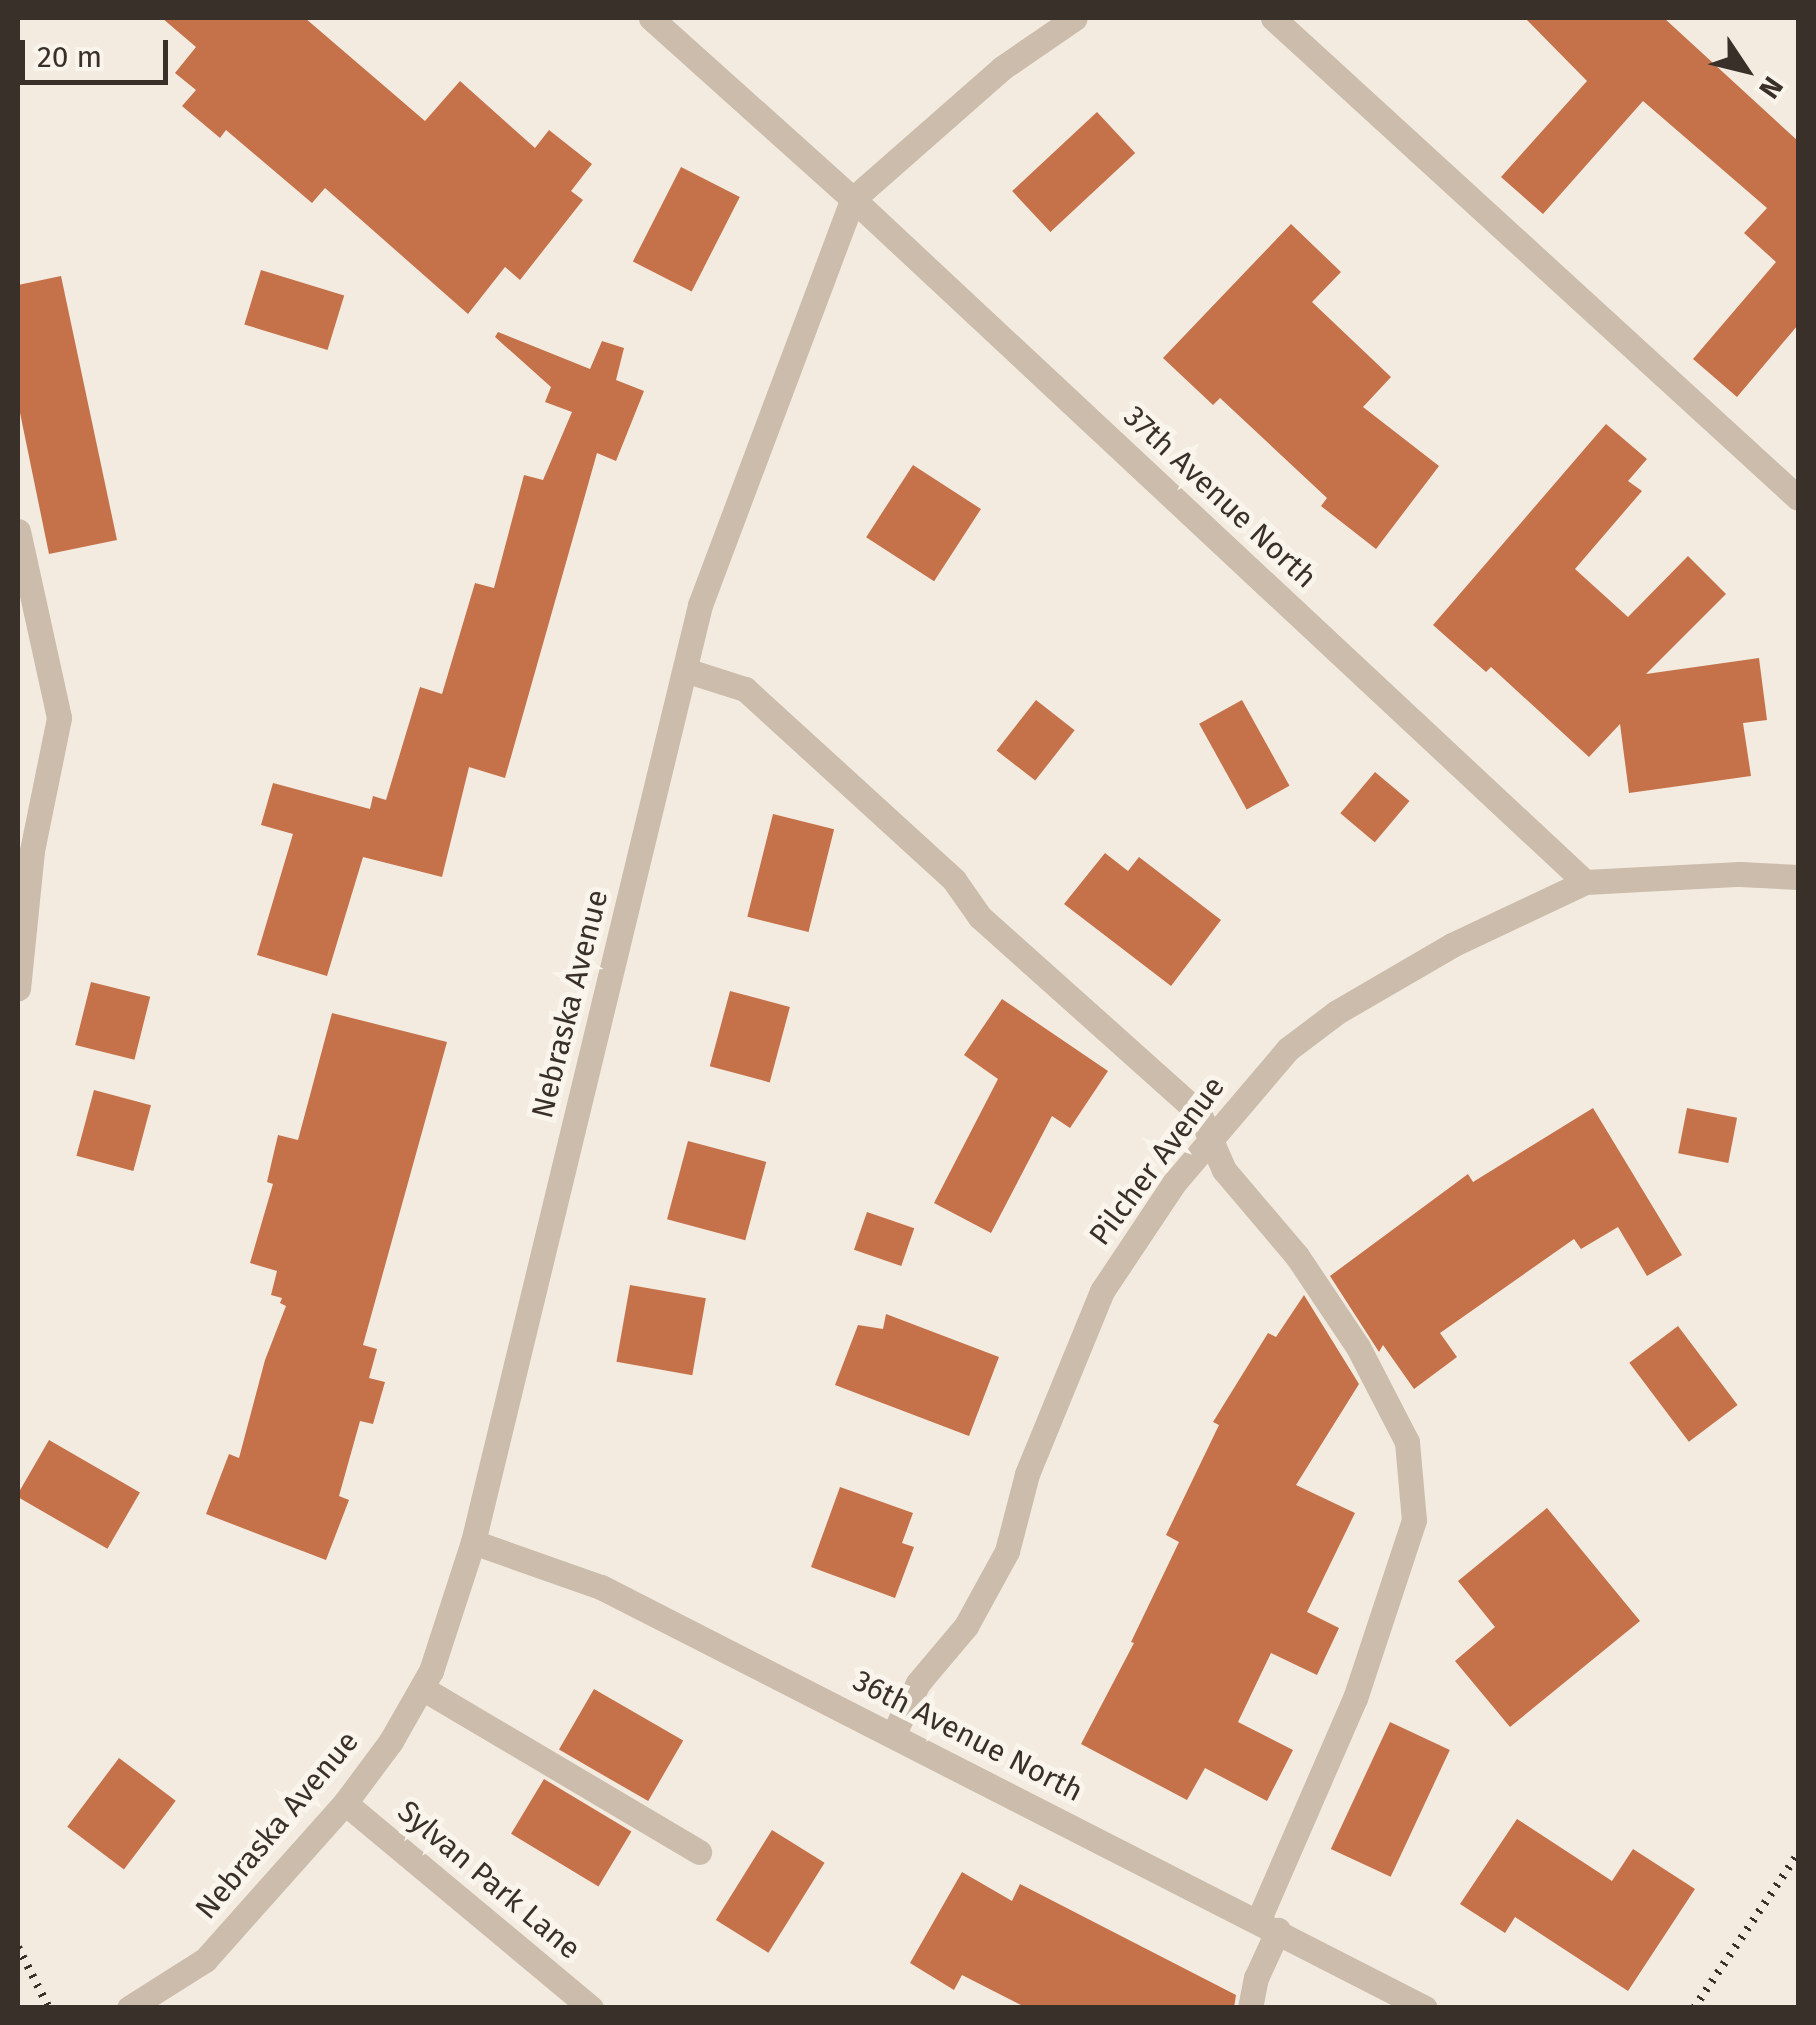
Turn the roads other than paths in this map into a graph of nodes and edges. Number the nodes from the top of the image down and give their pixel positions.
1 (652, 18) edge
2 (1076, 18) edge
3 (1273, 18) edge
4 (853, 198) junction
5 (1798, 498) edge
6 (18, 531) edge
7 (685, 670) junction
8 (1798, 877) edge
9 (1585, 882) junction
10 (18, 988) edge
11 (1209, 1139) junction
12 (473, 1542) junction
13 (422, 1688) junction
14 (894, 1734) junction
15 (345, 1803) junction
16 (699, 1852) dead end
17 (1268, 1925) junction
18 (129, 2008) edge
19 (591, 2008) edge
20 (1250, 2008) edge
21 (1425, 2008) edge

1 - 4 street, 37th Avenue North
2 - 4 street, Nebraska Avenue
3 - 5 street
4 - 7 street, Nebraska Avenue
4 - 9 street, 37th Avenue North
6 - 10 street
7 - 11 street
7 - 12 street, Nebraska Avenue
8 - 9 street
9 - 11 street, Pilcher Avenue
11 - 14 street, Pilcher Avenue
11 - 17 street
12 - 13 street, Nebraska Avenue
12 - 14 street, 36th Avenue North
13 - 15 street, Nebraska Avenue
13 - 16 street
14 - 17 street, 36th Avenue North
15 - 18 street, Nebraska Avenue
15 - 19 street, Sylvan Park Lane
17 - 20 street
17 - 21 street, 36th Avenue North

